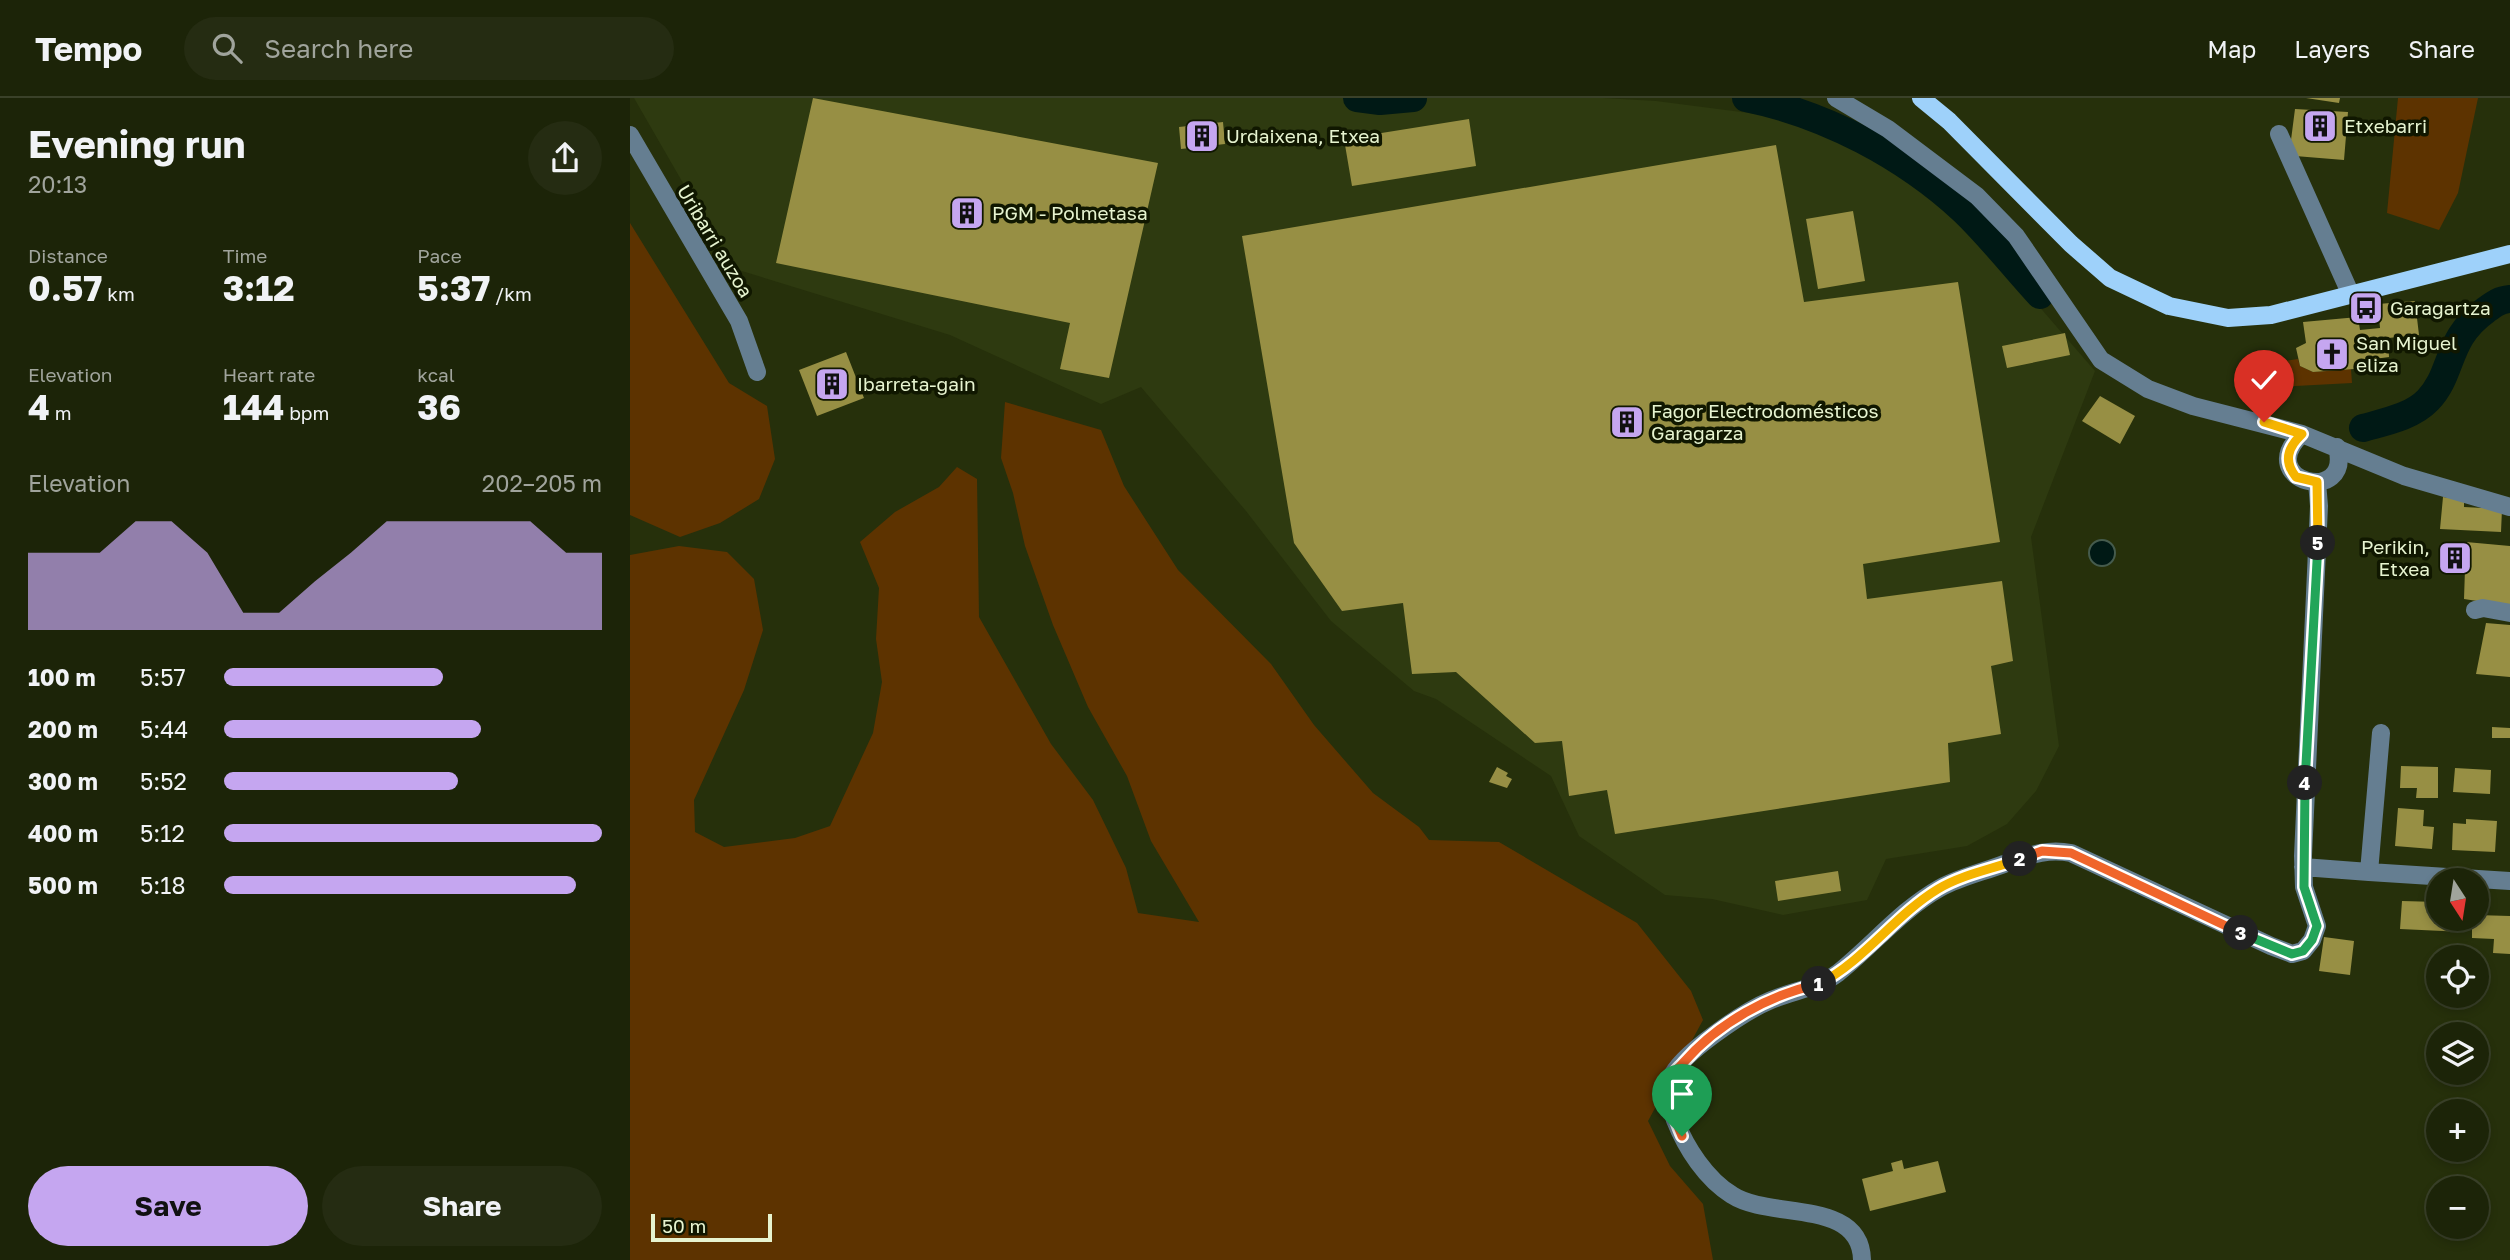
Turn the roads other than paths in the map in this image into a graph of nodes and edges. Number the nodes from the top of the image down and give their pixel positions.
1 (1836, 98) edge
2 (1921, 98) edge
3 (2279, 134) dead end
4 (630, 135) edge
5 (2510, 254) edge
6 (2351, 295) junction
7 (757, 372) dead end
8 (2302, 434) junction
9 (2337, 447) junction
10 (2317, 482) junction
11 (2510, 507) edge
12 (2475, 610) dead end
13 (2510, 613) edge
14 (2381, 733) dead end
15 (2303, 867) junction
16 (2369, 872) junction
17 (2510, 881) edge
18 (1862, 1260) edge

1 - 8 street
2 - 6 main road
3 - 6 street
4 - 7 street, Uribarri auzoa
5 - 6 main road
8 - 9 street
8 - 10 street
9 - 10 street
9 - 11 street
10 - 15 street
12 - 13 street
14 - 16 street
15 - 16 street
15 - 18 street
16 - 17 street

